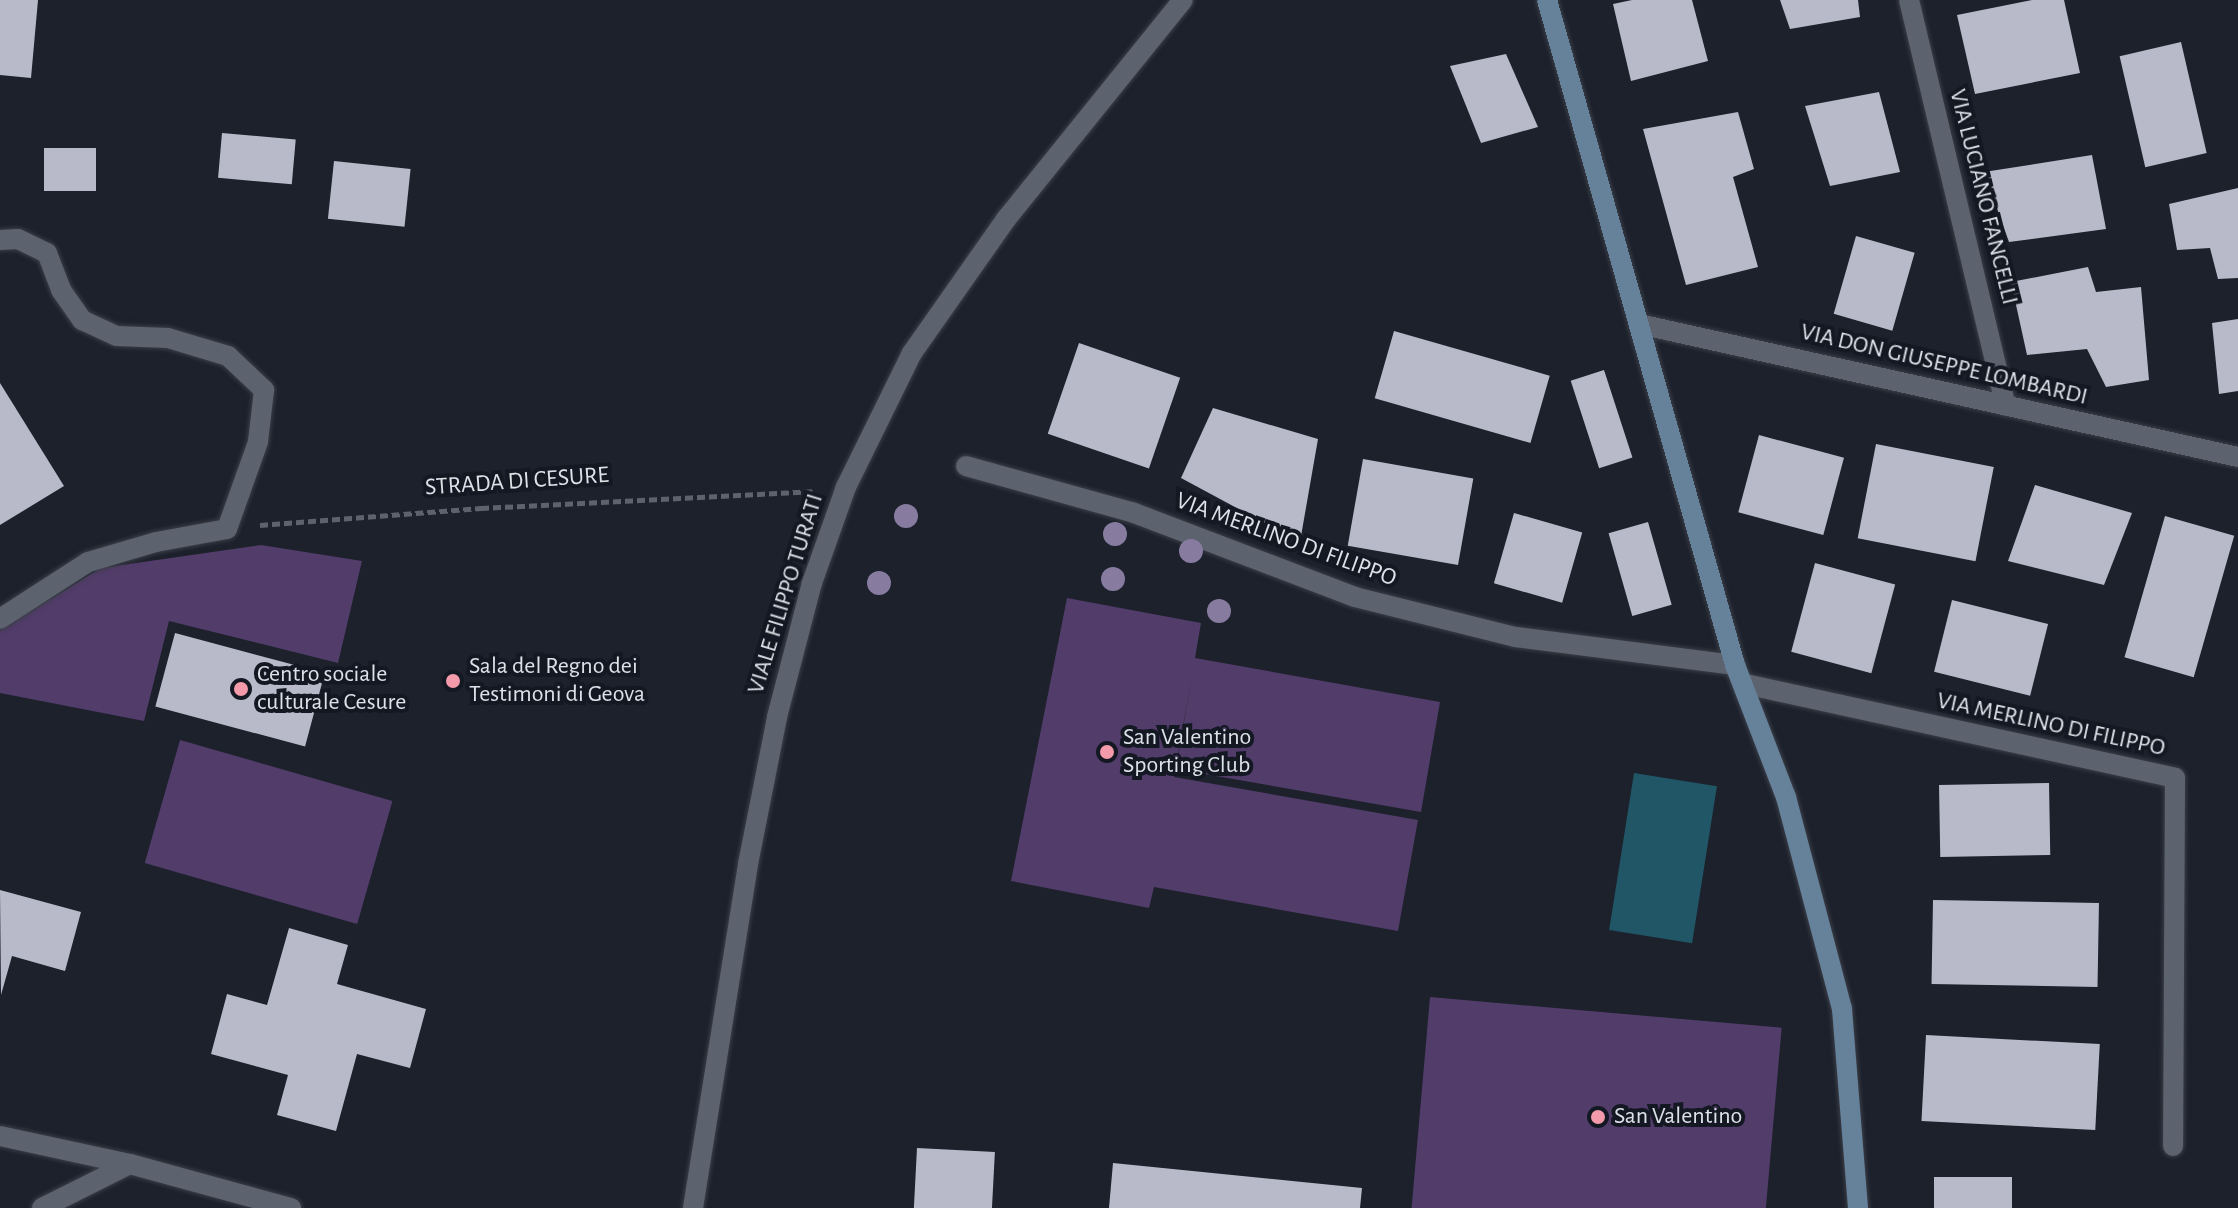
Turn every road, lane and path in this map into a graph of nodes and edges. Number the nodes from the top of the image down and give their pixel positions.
1 (1183, 0) edge
2 (1547, 0) edge
3 (1909, 0) edge
4 (0, 240) edge
5 (1639, 324) junction
6 (2006, 406) junction
7 (2238, 457) edge
8 (966, 466) dead end
9 (810, 490) dead end
10 (227, 529) junction
11 (0, 619) edge
12 (1735, 665) junction
13 (1745, 684) junction
14 (0, 1136) edge
15 (2173, 1146) dead end
16 (130, 1164) junction
17 (42, 1208) edge
18 (291, 1208) edge
19 (693, 1208) edge
20 (1858, 1208) edge

1 - 19 street, VIALE FILIPPO TURATI
2 - 5 main road
3 - 6 street, VIA LUCIANO FANCELLI
4 - 10 street
5 - 6 street, VIA DON GIUSEPPE LOMBARDI
5 - 12 main road
6 - 7 street, VIA DON GIUSEPPE LOMBARDI
8 - 12 street, VIA MERLINO DI FILIPPO
9 - 10 path, STRADA DI CESURE
10 - 11 street
12 - 13 main road
13 - 15 street, VIA MERLINO DI FILIPPO
13 - 20 main road
14 - 16 street
16 - 17 street
16 - 18 street

